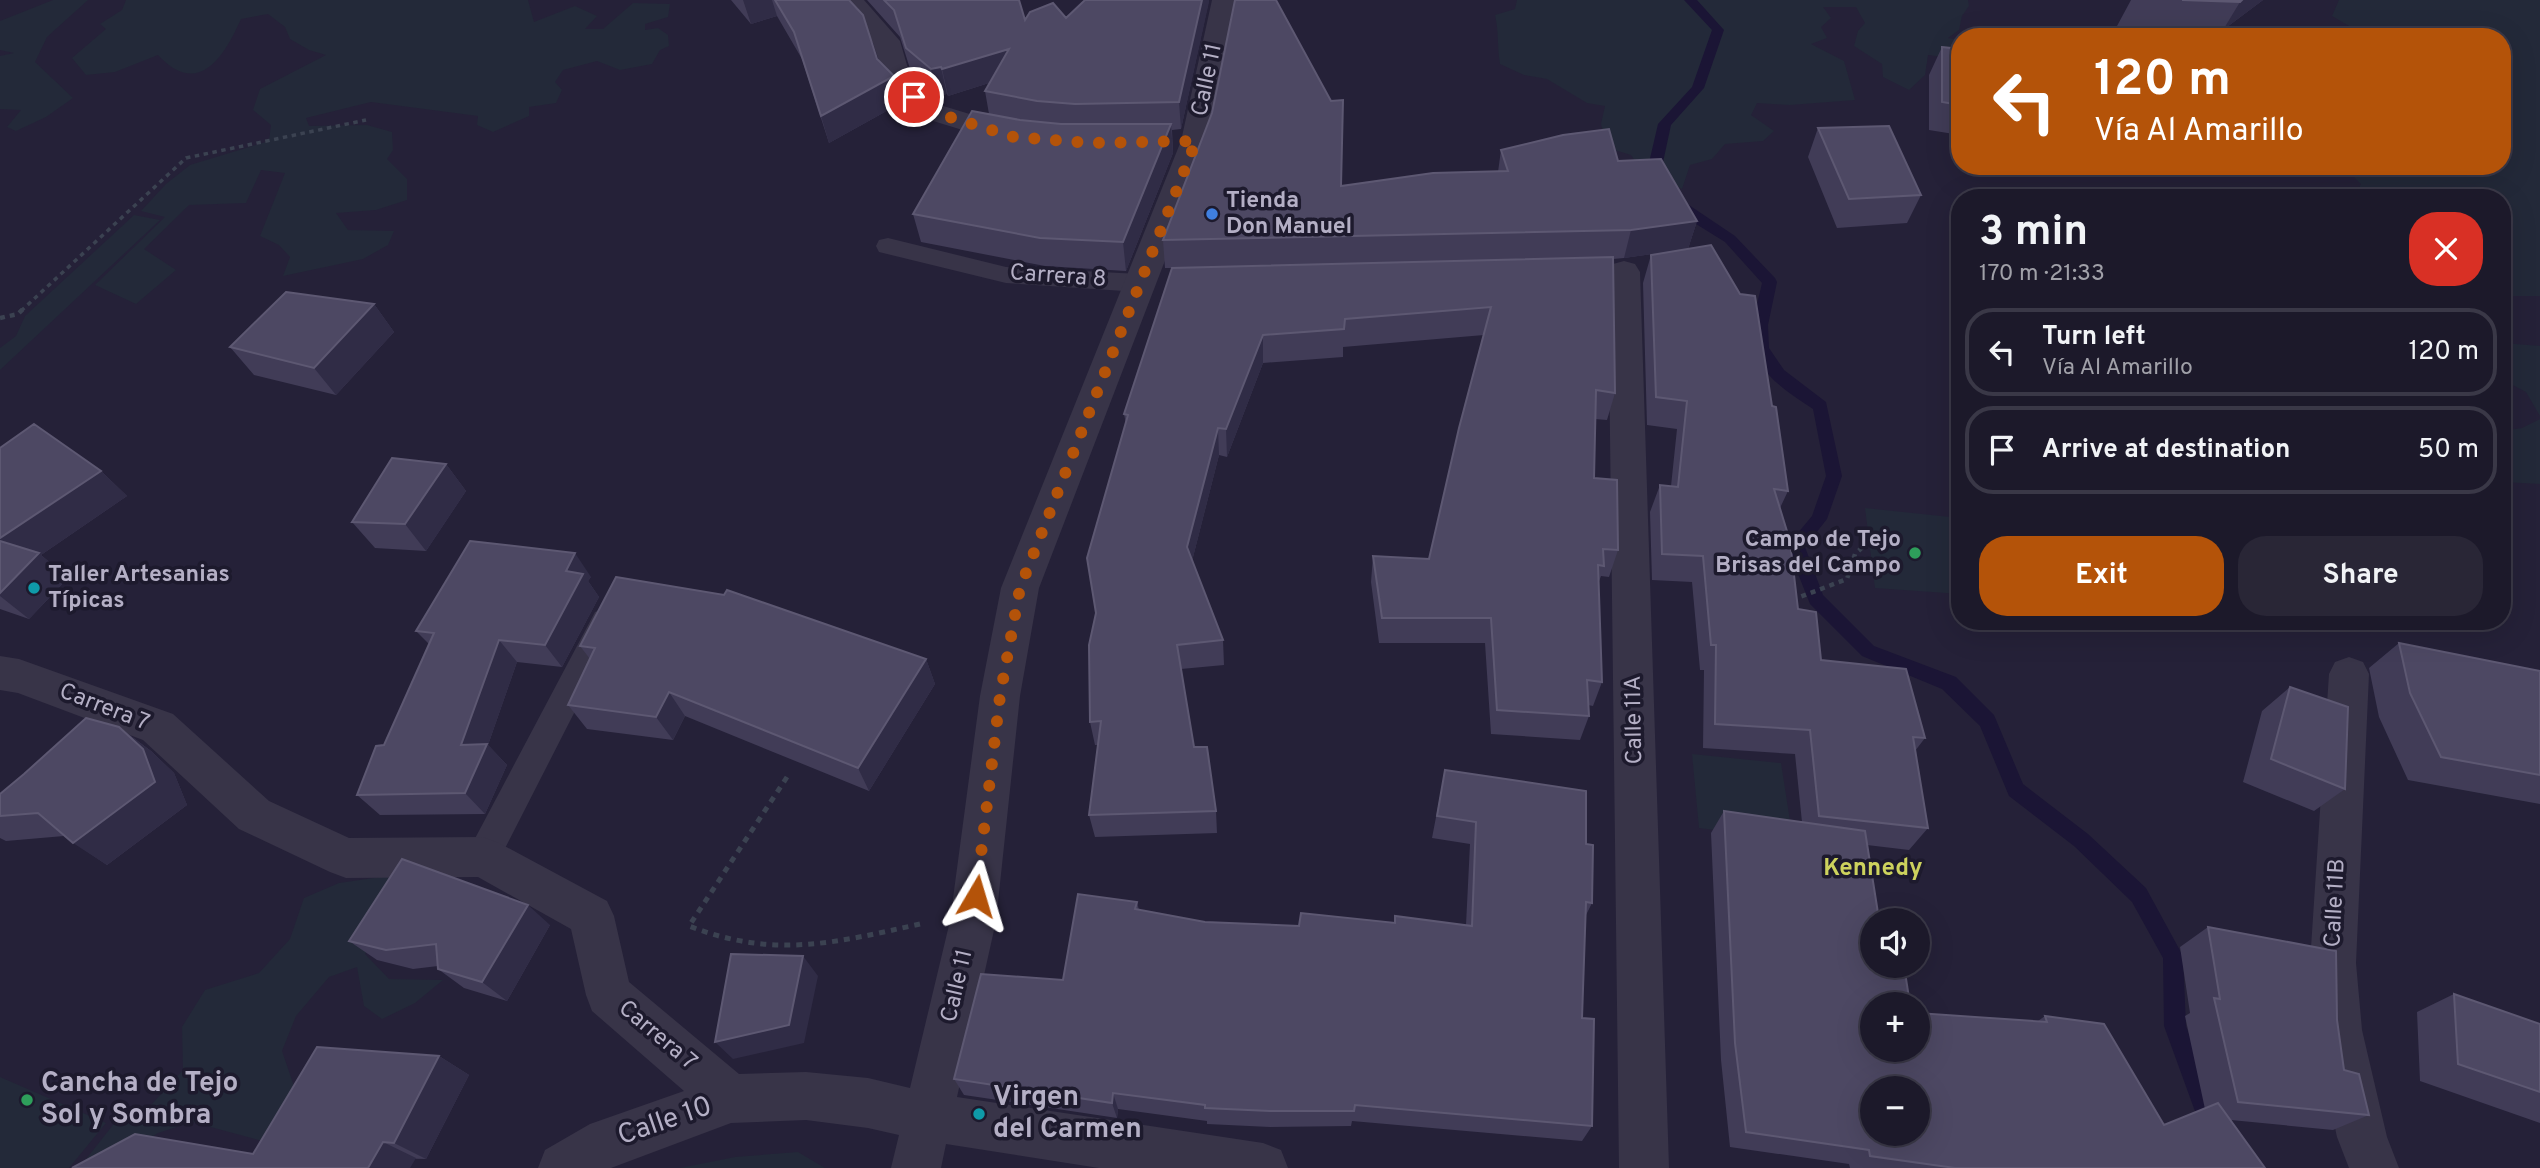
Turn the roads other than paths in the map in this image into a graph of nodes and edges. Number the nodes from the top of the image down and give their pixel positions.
1 (850, 0) edge
2 (1225, 0) edge
3 (1039, 139) edge
4 (888, 246) dead end
5 (1626, 270) dead end
6 (1153, 283) junction
7 (618, 597) edge
8 (0, 673) edge
9 (2349, 674) dead end
10 (483, 857) junction
11 (731, 1099) junction
12 (928, 1116) junction
13 (563, 1168) edge
14 (916, 1168) edge
15 (1264, 1168) edge
16 (1644, 1168) edge
17 (2374, 1168) edge

1 - 3 street
2 - 6 street, Calle 11
4 - 6 lane, Carrera 8
5 - 16 street, Calle 11A
6 - 12 street, Calle 11
7 - 10 lane
8 - 10 street, Carrera 7
9 - 17 street, Calle 11B
10 - 11 street, Carrera 7
11 - 12 street
11 - 13 street, Calle 10
12 - 14 street, Calle 11
12 - 15 street

